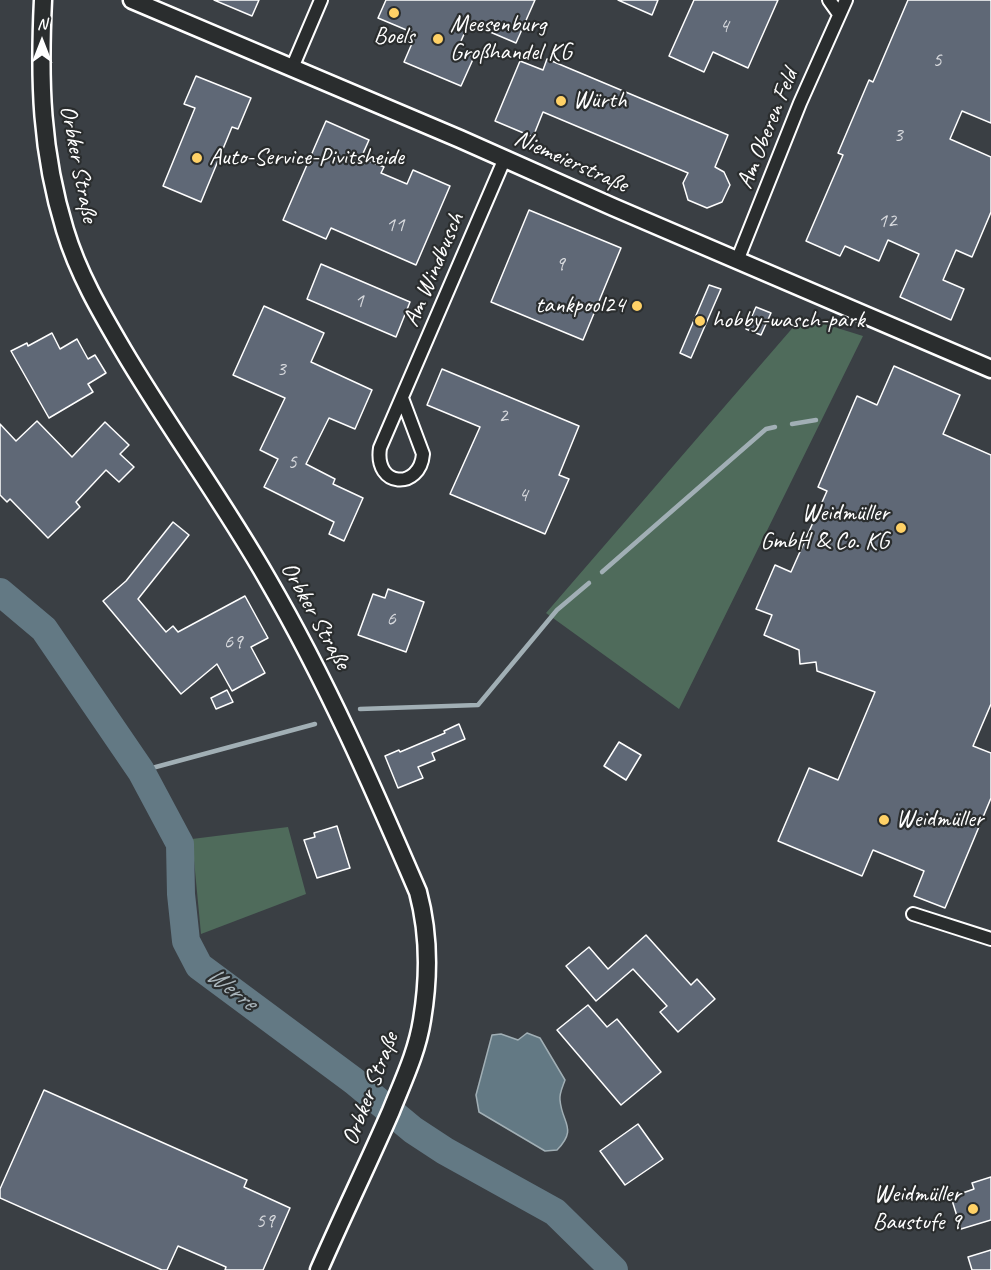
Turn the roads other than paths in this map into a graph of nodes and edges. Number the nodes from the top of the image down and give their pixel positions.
1 (43, 0) edge
2 (132, 0) edge
3 (321, 0) edge
4 (829, 0) edge
5 (846, 0) edge
6 (839, 14) junction
7 (292, 68) junction
8 (505, 158) junction
9 (737, 261) junction
10 (991, 369) edge
11 (402, 398) junction
12 (913, 914) dead end
13 (991, 939) edge
14 (319, 1270) edge

1 - 14 street, Orbker Straße
2 - 7 street, Niemeierstraße
3 - 7 street
4 - 6 street
5 - 6 street, Am Oberen Feld
6 - 9 street, Am Oberen Feld
7 - 8 street, Niemeierstraße
8 - 9 street, Niemeierstraße
8 - 11 street, Am Windbusch
9 - 10 street, Niemeierstraße
11 - 11 street, Am Windbusch
12 - 13 street

